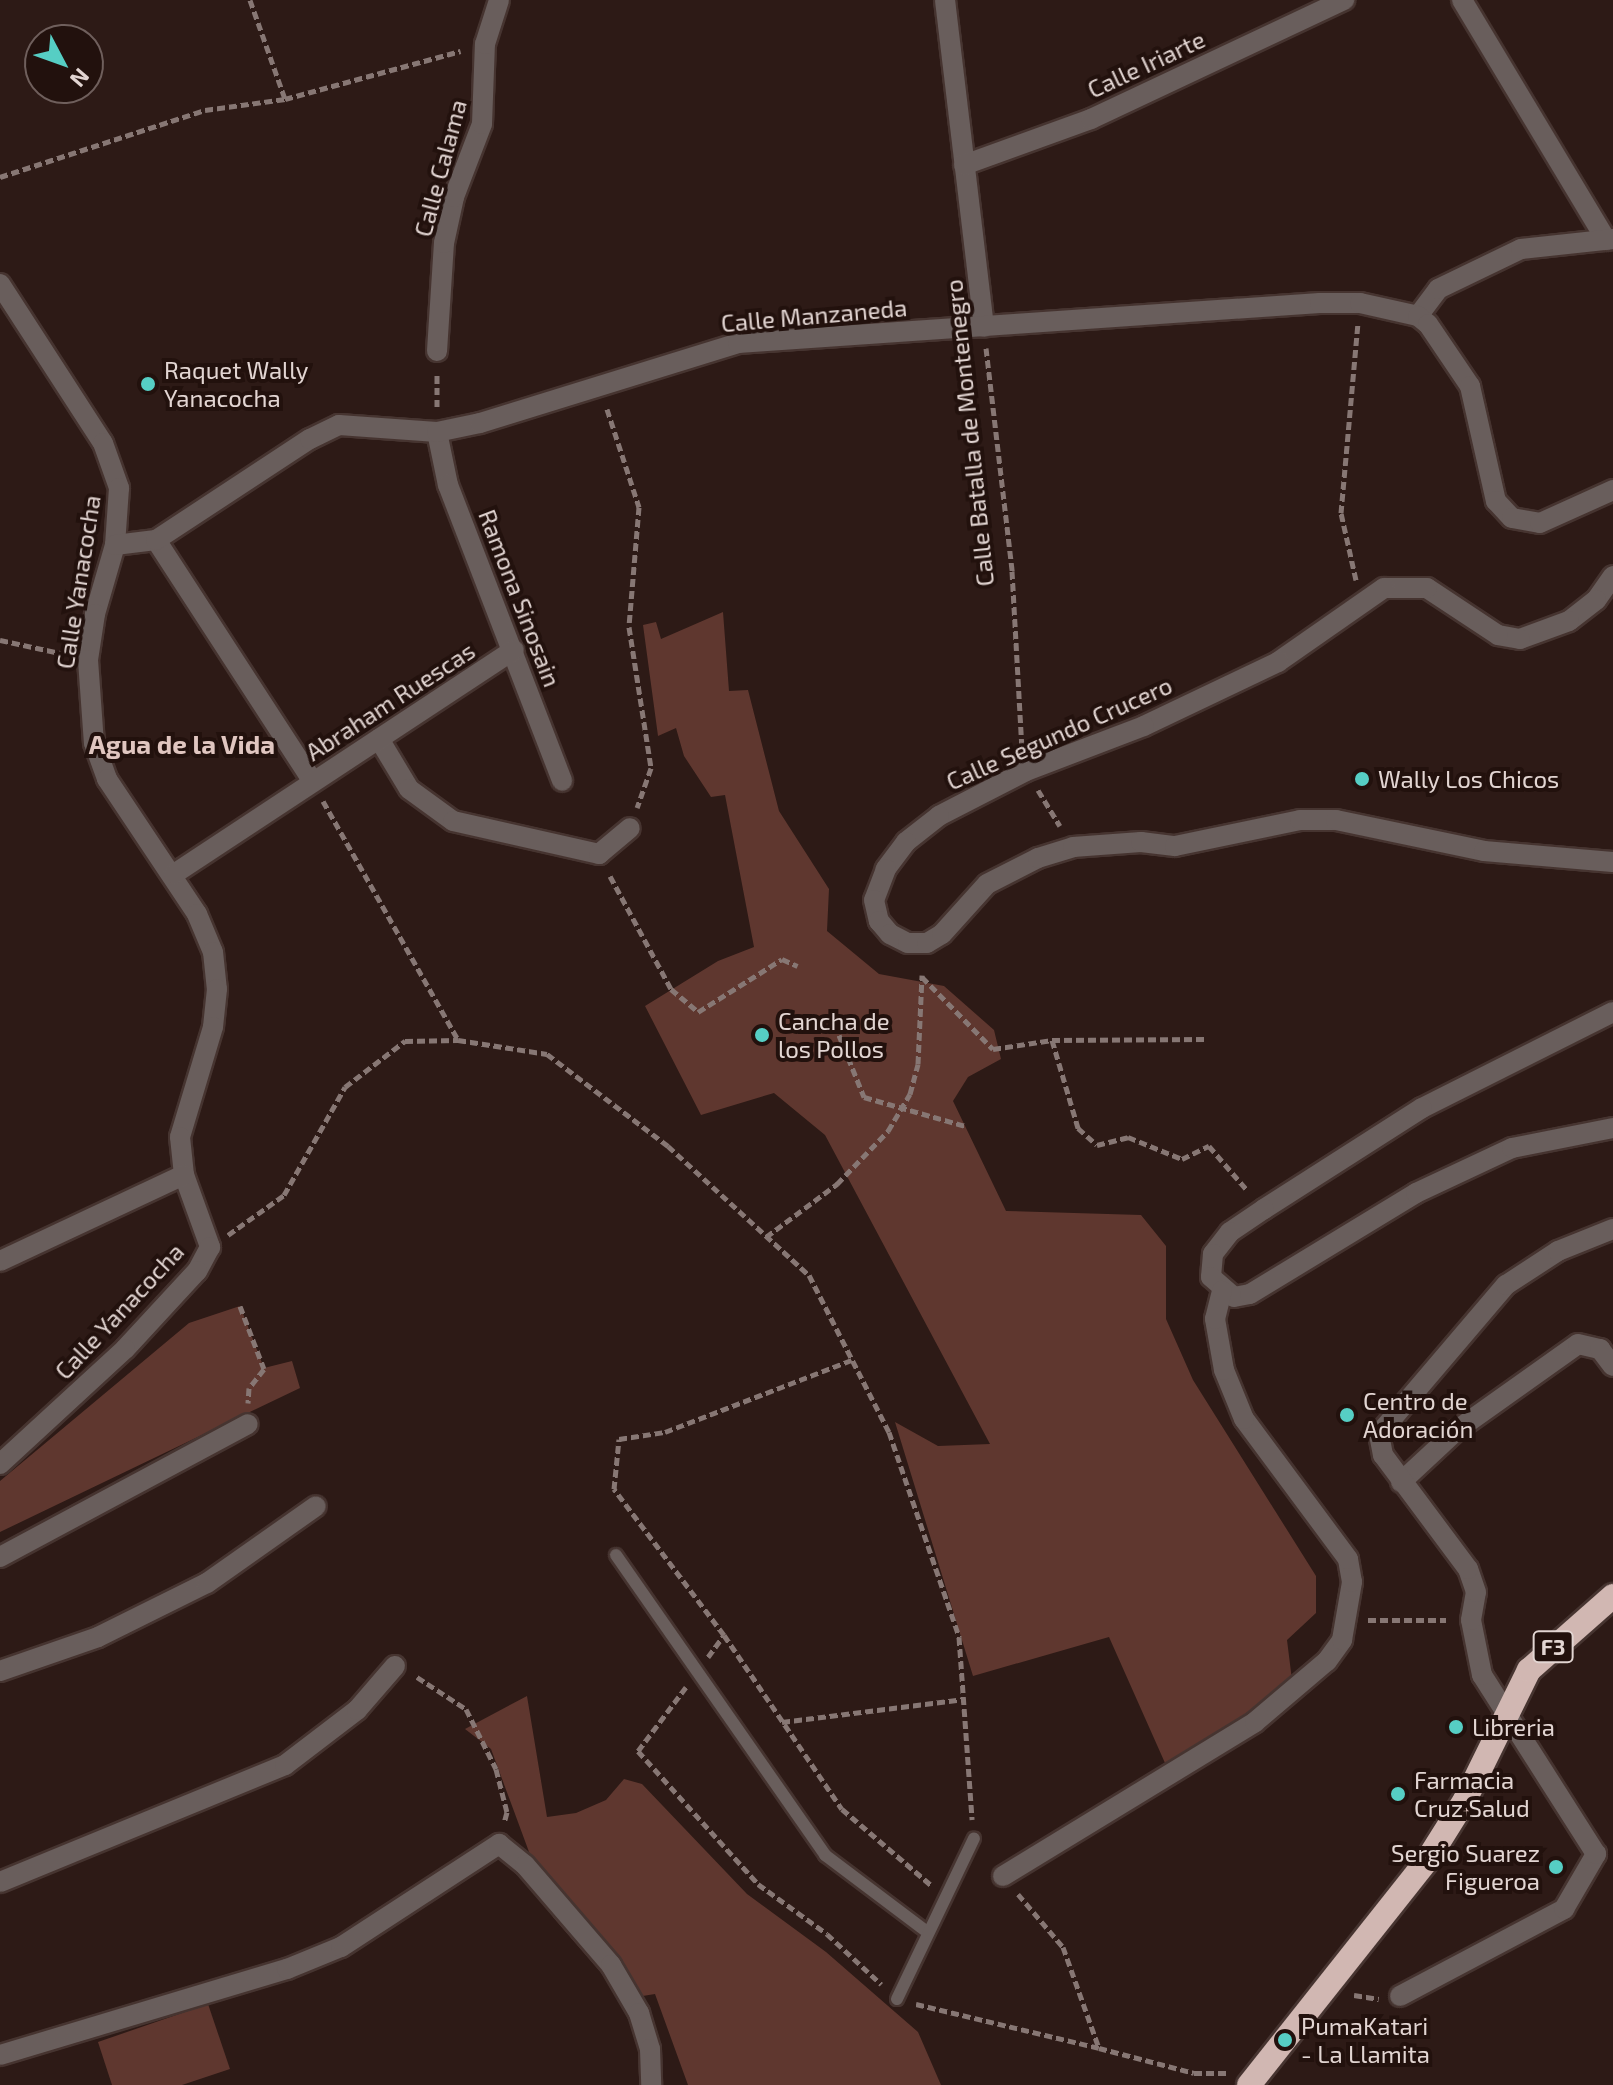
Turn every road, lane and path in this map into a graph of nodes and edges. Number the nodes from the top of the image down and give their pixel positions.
1 (250, 0) edge
2 (499, 0) edge
3 (945, 0) edge
4 (1344, 0) edge
5 (1462, 0) edge
6 (485, 44) junction
7 (285, 99) junction
8 (964, 165) junction
9 (0, 177) edge
10 (1610, 240) edge
11 (0, 284) edge
12 (1360, 303) junction
13 (1418, 316) junction
14 (984, 327) junction
15 (437, 351) joint
16 (598, 385) junction
17 (437, 432) junction
18 (1613, 490) edge
19 (156, 540) junction
20 (115, 545) junction
21 (1613, 576) edge
22 (1361, 600) junction
23 (0, 640) edge
24 (514, 650) junction
25 (88, 660) junction
26 (379, 739) junction
27 (1026, 771) junction
28 (562, 781) dead end
29 (313, 782) junction
30 (630, 828) joint
31 (1073, 847) junction
32 (599, 854) junction
33 (1613, 862) edge
34 (174, 874) junction
35 (927, 943) junction
36 (798, 966) dead end
37 (922, 977) junction
38 (1613, 1012) edge
39 (839, 1035) dead end
40 (1207, 1039) dead end
41 (458, 1040) junction
42 (1052, 1040) junction
43 (902, 1108) junction
44 (965, 1126) dead end
45 (1613, 1128) edge
46 (184, 1175) junction
47 (1264, 1209) junction
48 (1613, 1229) edge
49 (766, 1238) junction
50 (210, 1247) junction
51 (0, 1261) edge
52 (1222, 1291) junction
53 (240, 1306) dead end
54 (852, 1360) junction
55 (1613, 1366) edge
56 (248, 1424) joint
57 (619, 1439) dead end
58 (0, 1464) edge
59 (1401, 1482) junction
60 (316, 1506) dead end
61 (616, 1555) dead end
62 (0, 1557) edge
63 (1613, 1596) edge
64 (1346, 1620) junction
65 (1471, 1620) junction
66 (724, 1635) dead end
67 (395, 1666) joint
68 (0, 1671) edge
69 (963, 1699) junction
70 (1505, 1709) junction
71 (782, 1722) junction
72 (638, 1751) dead end
73 (974, 1838) joint
74 (499, 1844) junction
75 (1003, 1876) joint
76 (0, 1882) edge
77 (945, 1896) junction
78 (927, 1932) junction
79 (1330, 1985) junction
80 (1400, 1996) joint
81 (897, 1999) junction
82 (1099, 2048) junction
83 (0, 2055) edge
84 (1254, 2079) edge
85 (651, 2085) edge

1 - 7 path
2 - 6 street, Calle Calama
3 - 8 street, Calle Batalla de Montenegro
4 - 8 street, Calle Iriarte
5 - 10 street
6 - 7 path
6 - 15 street, Calle Calama
7 - 9 path
8 - 14 street, Calle Batalla de Montenegro
10 - 13 street
11 - 20 street, Calle Yanacocha
12 - 13 street, Calle Manzaneda
12 - 14 street, Calle Manzaneda
12 - 22 path
13 - 18 street
14 - 16 street, Calle Manzaneda
14 - 27 path, Calle Batalla de Montenegro
15 - 17 path
16 - 17 street, Calle Manzaneda
16 - 30 path
17 - 19 street, Calle Manzaneda
17 - 24 street, Ramona Sinosain
19 - 20 street, Calle Manzaneda
19 - 29 street
20 - 25 street, Calle Yanacocha
21 - 22 street, Calle Segundo Crucero
22 - 27 street, Calle Segundo Crucero
23 - 25 path
24 - 26 street, Abraham Ruescas
24 - 28 street, Ramona Sinosain
25 - 34 street, Calle Yanacocha
26 - 29 street, Abraham Ruescas
26 - 32 street
27 - 31 path, Calle Batalla de Montenegro
27 - 35 street, Calle Segundo Crucero
29 - 34 street, Abraham Ruescas
29 - 41 path
30 - 32 street
31 - 33 street
31 - 35 street
32 - 36 path
34 - 46 street, Calle Yanacocha
35 - 37 path
37 - 42 path
37 - 43 path
38 - 47 street
39 - 43 path
40 - 42 path
41 - 49 path
41 - 50 path
42 - 47 path
43 - 44 path
43 - 49 path
45 - 52 street
46 - 50 street, Calle Yanacocha
46 - 51 street
47 - 52 street
48 - 59 street
49 - 54 path
50 - 58 street, Calle Yanacocha
52 - 64 street
53 - 56 path
54 - 57 path
54 - 69 path
55 - 59 street
56 - 62 street
59 - 65 street
60 - 68 street
61 - 78 lane
63 - 70 highway, F3
64 - 65 path
64 - 75 street
65 - 70 street
66 - 71 path
67 - 74 path
67 - 76 street
69 - 71 path
69 - 73 path
70 - 79 highway, F3
70 - 80 street
71 - 77 path
72 - 81 path
73 - 77 lane
74 - 83 street
74 - 85 street
75 - 82 path
77 - 78 lane
78 - 81 lane
79 - 80 path
79 - 84 highway, F3
81 - 82 path
82 - 84 path

